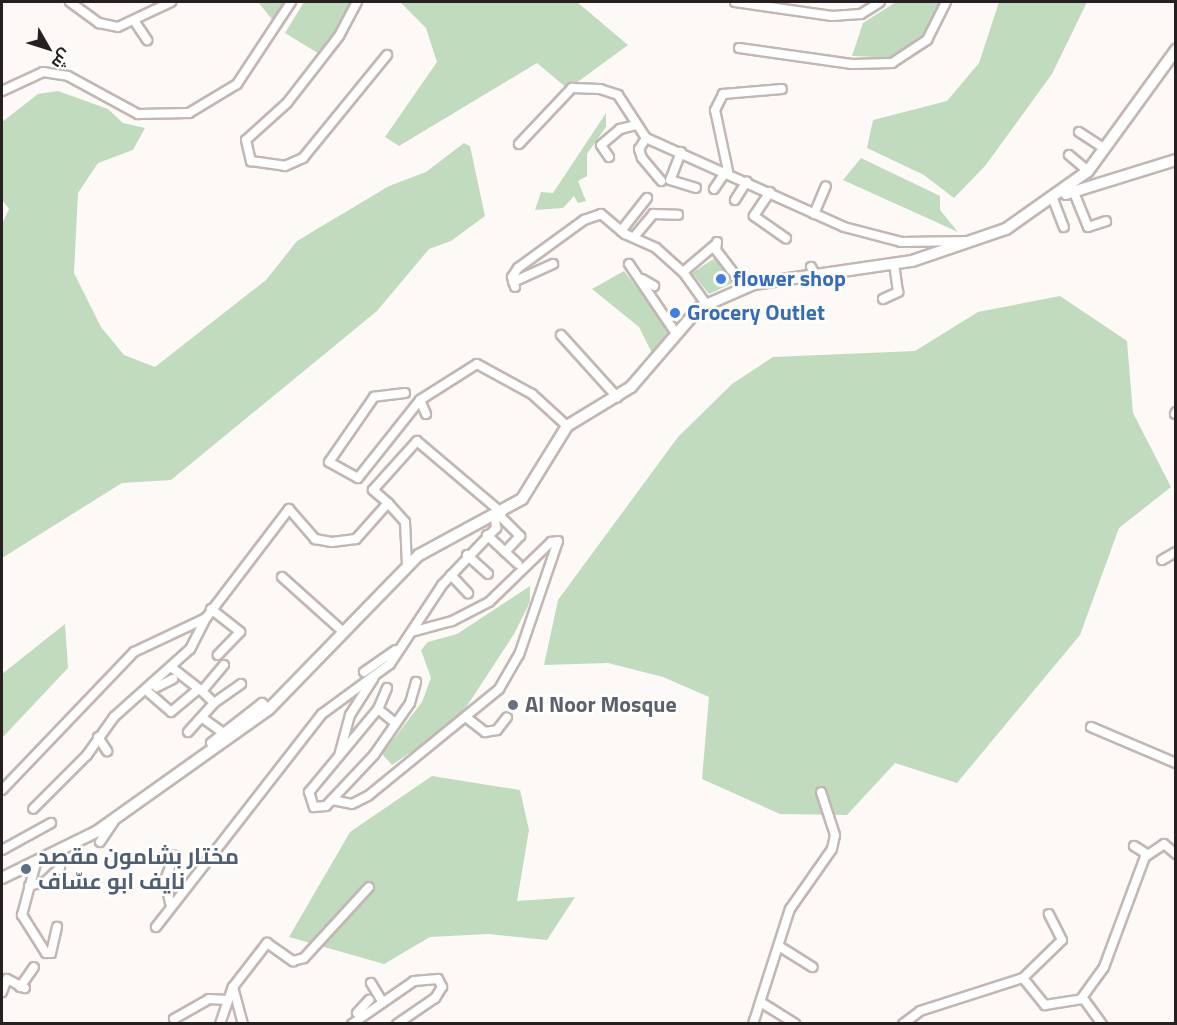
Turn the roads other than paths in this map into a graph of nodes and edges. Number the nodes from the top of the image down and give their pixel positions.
1 (70, 2) edge
2 (171, 2) edge
3 (291, 2) edge
4 (357, 2) edge
5 (735, 2) edge
6 (880, 2) edge
7 (946, 2) edge
8 (793, 6) edge
9 (135, 22) junction
10 (147, 40) dead end
11 (739, 48) dead end
12 (1176, 50) edge
13 (387, 55) dead end
14 (782, 89) dead end
15 (2, 91) edge
16 (636, 125) junction
17 (1079, 132) dead end
18 (646, 138) junction
19 (519, 144) dead end
20 (1104, 148) junction
21 (681, 152) junction
22 (1069, 155) dead end
23 (609, 157) dead end
24 (1176, 160) edge
25 (1089, 169) junction
26 (727, 171) junction
27 (1103, 178) junction
28 (661, 181) dead end
29 (747, 181) junction
30 (826, 186) dead end
31 (696, 188) dead end
32 (714, 189) dead end
33 (1073, 190) junction
34 (768, 191) junction
35 (647, 198) dead end
36 (1054, 199) junction
37 (735, 200) dead end
38 (750, 211) dead end
39 (814, 214) junction
40 (678, 216) dead end
41 (1106, 221) dead end
42 (1064, 227) dead end
43 (621, 231) junction
44 (634, 237) junction
45 (786, 238) dead end
46 (971, 238) junction
47 (553, 264) dead end
48 (629, 264) dead end
49 (894, 264) junction
50 (811, 267) dead end
51 (683, 272) junction
52 (817, 278) junction
53 (641, 279) junction
54 (654, 286) dead end
55 (745, 288) junction
56 (884, 299) dead end
57 (706, 304) junction
58 (675, 332) junction
59 (561, 335) dead end
60 (405, 393) dead end
61 (617, 397) junction
62 (420, 400) junction
63 (426, 414) dead end
64 (567, 426) junction
65 (388, 503) junction
66 (499, 515) junction
67 (487, 536) junction
68 (505, 552) junction
69 (1176, 552) edge
70 (467, 555) junction
71 (1162, 560) dead end
72 (518, 564) dead end
73 (407, 565) junction
74 (488, 574) dead end
75 (451, 575) junction
76 (282, 578) dead end
77 (468, 593) dead end
78 (208, 613) junction
79 (415, 629) junction
80 (341, 630) junction
81 (218, 655) dead end
82 (224, 665) dead end
83 (171, 667) junction
84 (364, 672) dead end
85 (377, 674) junction
86 (173, 679) dead end
87 (416, 682) dead end
88 (241, 684) dead end
89 (149, 686) junction
90 (387, 688) dead end
91 (200, 691) junction
92 (214, 703) junction
93 (269, 709) junction
94 (378, 709) junction
95 (507, 717) dead end
96 (467, 718) junction
97 (204, 719) dead end
98 (395, 723) junction
99 (1091, 727) dead end
100 (188, 732) dead end
101 (223, 733) junction
102 (98, 737) junction
103 (211, 743) dead end
104 (107, 752) dead end
105 (340, 759) junction
106 (1176, 763) edge
107 (2, 790) edge
108 (821, 792) dead end
109 (332, 800) junction
110 (33, 809) dead end
111 (115, 820) junction
112 (51, 823) dead end
113 (100, 842) dead end
114 (1134, 846) dead end
115 (2, 850) edge
116 (1175, 852) edge
117 (1147, 854) junction
118 (174, 856) dead end
119 (36, 863) junction
120 (60, 868) dead end
121 (2, 878) edge
122 (29, 886) junction
123 (369, 886) dead end
124 (170, 903) junction
125 (1049, 914) dead end
126 (57, 927) dead end
127 (156, 927) dead end
128 (782, 948) junction
129 (34, 967) dead end
130 (812, 967) dead end
131 (27, 978) junction
132 (1023, 978) junction
133 (7, 979) junction
134 (371, 983) dead end
135 (233, 987) junction
136 (2, 992) edge
137 (1083, 998) junction
138 (227, 1000) junction
139 (369, 1000) dead end
140 (382, 1001) junction
141 (762, 1003) junction
142 (174, 1019) dead end
143 (352, 1022) edge
144 (220, 1023) edge
145 (243, 1023) edge
146 (397, 1023) edge
147 (753, 1023) edge
148 (795, 1023) edge
149 (903, 1023) edge
150 (1102, 1023) edge

1 - 9 street
2 - 9 street
3 - 15 street
4 - 13 street
5 - 8 street
6 - 8 street
7 - 11 street
9 - 10 street
12 - 20 main road
14 - 26 street
16 - 18 street
16 - 19 street
16 - 23 street
17 - 20 street
18 - 21 street
18 - 28 street
20 - 25 main road
21 - 26 street
21 - 31 street
22 - 25 street
24 - 27 main road
25 - 27 main road
25 - 36 main road
26 - 29 street
26 - 32 street
27 - 33 main road
29 - 34 street
29 - 37 street
30 - 39 street
33 - 36 main road
33 - 41 street
34 - 38 street
34 - 39 street
34 - 45 street
35 - 43 street
36 - 42 street
36 - 46 main road
39 - 46 street
40 - 44 street
43 - 44 street
43 - 47 street
44 - 51 street
46 - 49 main road
48 - 53 street
49 - 52 main road
49 - 56 street
50 - 52 street
51 - 55 street
51 - 57 street
52 - 55 main road
53 - 54 street
53 - 58 street
55 - 57 main road
57 - 58 main road
58 - 61 main road
59 - 61 street
60 - 62 street
61 - 64 main road
62 - 63 street
62 - 64 street
64 - 66 main road
65 - 66 street
65 - 73 street
65 - 78 street
66 - 67 street
66 - 68 street
66 - 73 main road
67 - 68 street
67 - 70 street
68 - 72 street
69 - 71 street
70 - 74 street
70 - 75 street
73 - 80 main road
75 - 77 street
75 - 79 street
76 - 80 street
78 - 81 street
78 - 83 street
78 - 107 street
79 - 84 street
79 - 85 street
79 - 96 street
80 - 93 main road
82 - 91 street
83 - 89 street
83 - 91 street
85 - 105 street
85 - 124 street
86 - 89 street
87 - 98 street
88 - 92 street
89 - 91 street
89 - 102 street
90 - 94 street
91 - 92 street
92 - 100 street
93 - 101 street
93 - 111 main road
94 - 98 street
94 - 105 street
95 - 96 street
96 - 109 street
97 - 101 street
98 - 109 street
99 - 106 street
101 - 103 street
102 - 104 street
102 - 110 street
105 - 109 street
108 - 128 street
111 - 113 street
111 - 119 main road
112 - 115 street
114 - 117 street
116 - 117 street
117 - 137 street
118 - 124 street
119 - 121 main road
119 - 122 street
120 - 122 street
122 - 126 street
123 - 135 street
124 - 127 street
125 - 132 street
128 - 130 street
128 - 141 street
129 - 131 street
131 - 133 street
131 - 133 street
132 - 137 street
132 - 149 street
133 - 136 street
134 - 140 street
135 - 138 street
135 - 145 street
137 - 150 street
138 - 142 street
138 - 144 street
139 - 143 street
140 - 143 street
140 - 146 street
141 - 147 street
141 - 148 street

